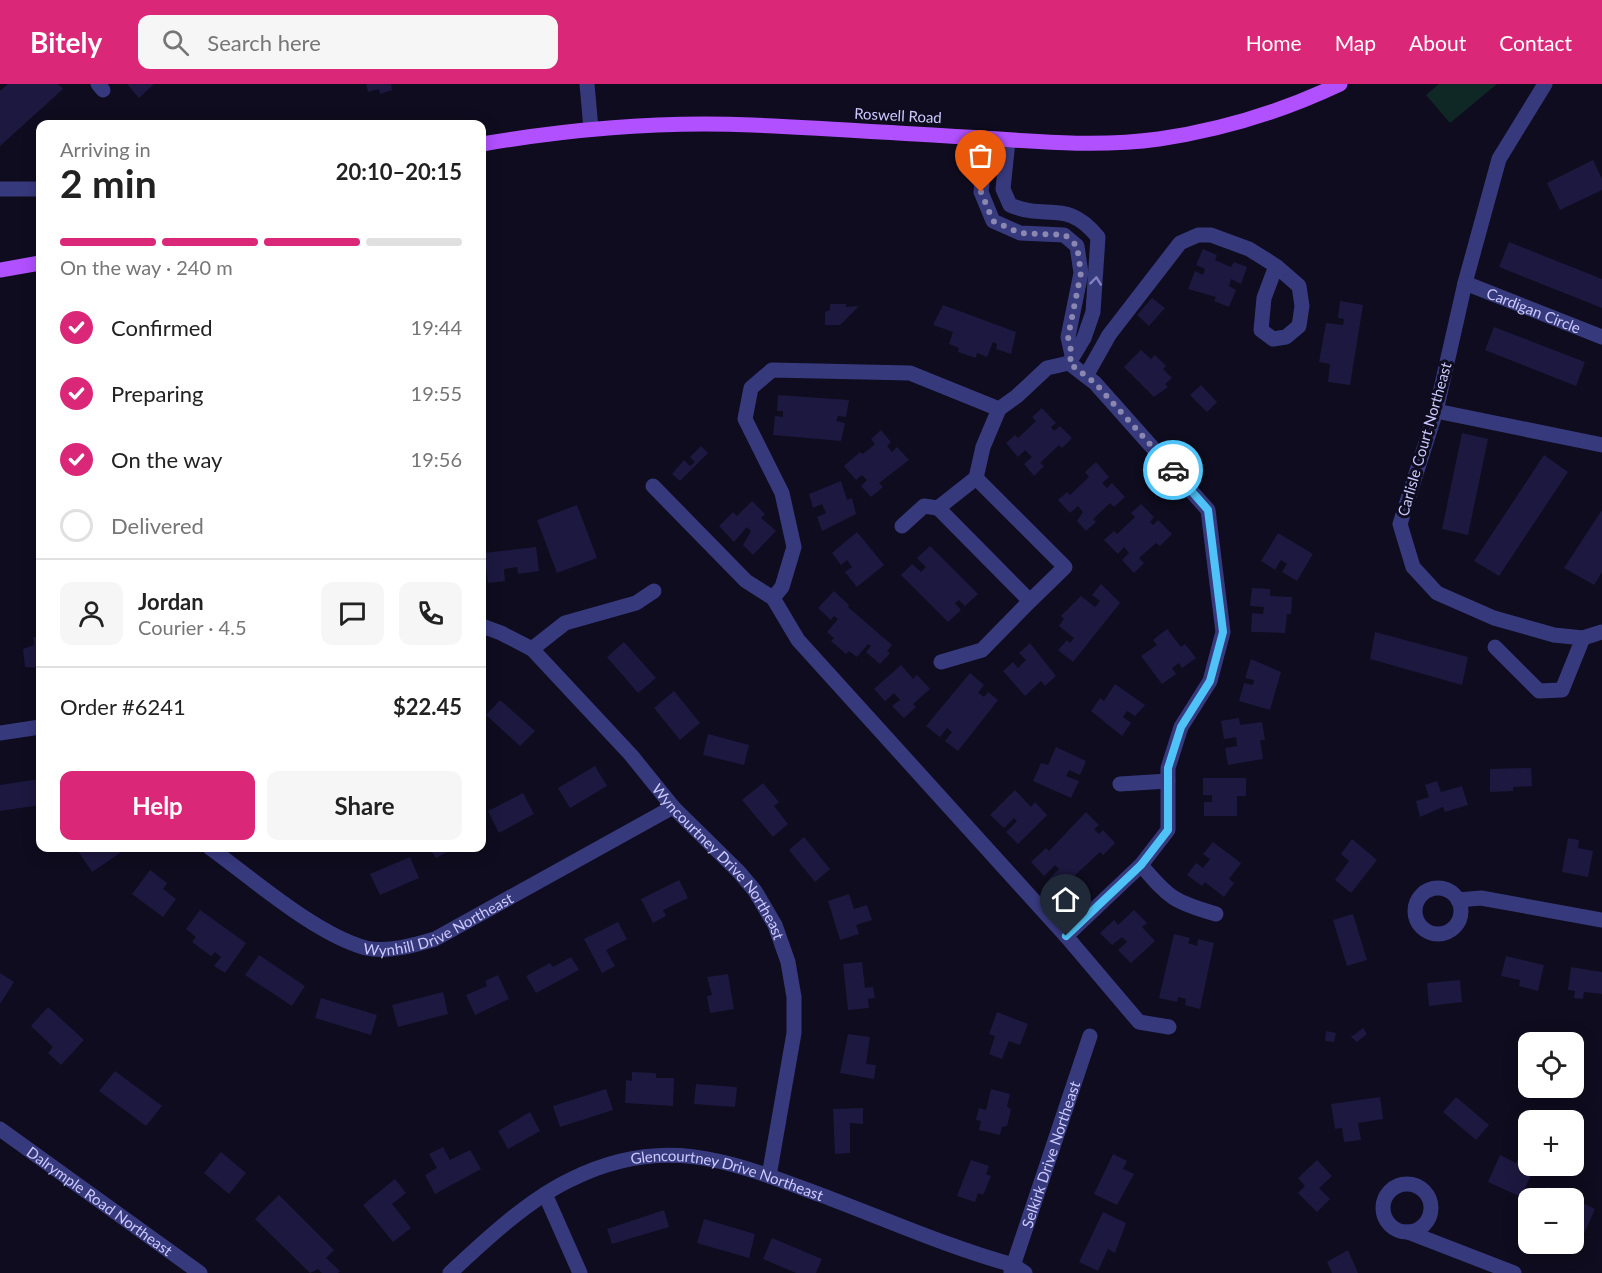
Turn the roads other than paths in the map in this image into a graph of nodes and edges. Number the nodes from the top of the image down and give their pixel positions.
1 (587, 84) edge
2 (1340, 84) edge
3 (1545, 84) edge
4 (591, 129) junction
5 (987, 139) junction
6 (1008, 141) junction
7 (486, 143) edge
8 (0, 189) edge
9 (36, 189) edge
10 (36, 264) edge
11 (1276, 266) dead end
12 (0, 270) edge
13 (1465, 283) junction
14 (1602, 337) edge
15 (1070, 359) junction
16 (1086, 376) junction
17 (999, 409) junction
18 (1436, 411) junction
19 (1602, 445) edge
20 (976, 478) junction
21 (653, 486) dead end
22 (938, 508) junction
23 (902, 526) dead end
24 (654, 591) dead end
25 (773, 598) junction
26 (1030, 601) junction
27 (486, 627) edge
28 (1602, 632) edge
29 (1583, 638) junction
30 (1496, 647) dead end
31 (532, 649) junction
32 (941, 662) dead end
33 (36, 728) edge
34 (0, 733) edge
35 (1168, 781) junction
36 (1120, 784) dead end
37 (673, 807) junction
38 (216, 852) edge
39 (1141, 865) junction
40 (1458, 900) dead end
41 (1216, 914) dead end
42 (1602, 920) edge
43 (1066, 936) junction
44 (1169, 1027) dead end
45 (1090, 1036) dead end
46 (0, 1129) edge
47 (769, 1176) junction
48 (545, 1194) junction
49 (1408, 1233) dead end
50 (1016, 1270) edge
51 (200, 1273) edge
52 (450, 1273) edge
53 (580, 1273) edge
54 (1514, 1273) edge

1 - 4 street
2 - 6 main road, Roswell Road
3 - 13 street, Carlisle Court Northeast
4 - 5 main road, Roswell Road
4 - 7 main road, Roswell Road
5 - 6 main road, Roswell Road
5 - 15 street
15 -> 6 street
8 - 9 street
10 - 12 main road
11 - 16 street
13 - 14 street, Cardigan Circle
13 - 18 street, Carlisle Court Northeast
15 - 16 street
15 - 17 street
16 - 35 street
17 - 20 street
17 - 25 street
18 - 19 street
18 - 29 street, Carlisle Court Northeast
20 - 22 street
20 - 26 street
21 - 25 street
22 - 23 street
22 - 26 street
24 - 31 street
25 - 43 street
26 - 32 street
27 - 31 street, Wyncourtney Drive Northeast
28 - 29 street, Carlisle Court Northeast
29 - 30 street
31 - 37 street, Wyncourtney Drive Northeast
33 - 34 street
35 - 36 street
35 - 39 street
37 - 38 street, Wynhill Drive Northeast
37 - 47 street, Wyncourtney Drive Northeast
39 - 41 street
39 - 43 street
40 - 42 street
43 - 44 street
45 - 50 street, Selkirk Drive Northeast
46 - 51 street, Dalrymple Road Northeast
47 - 48 street, Glencourtney Drive Northeast
47 - 50 street, Glencourtney Drive Northeast
48 - 52 street, Glencourtney Drive Northeast
48 - 53 street
49 - 54 street

